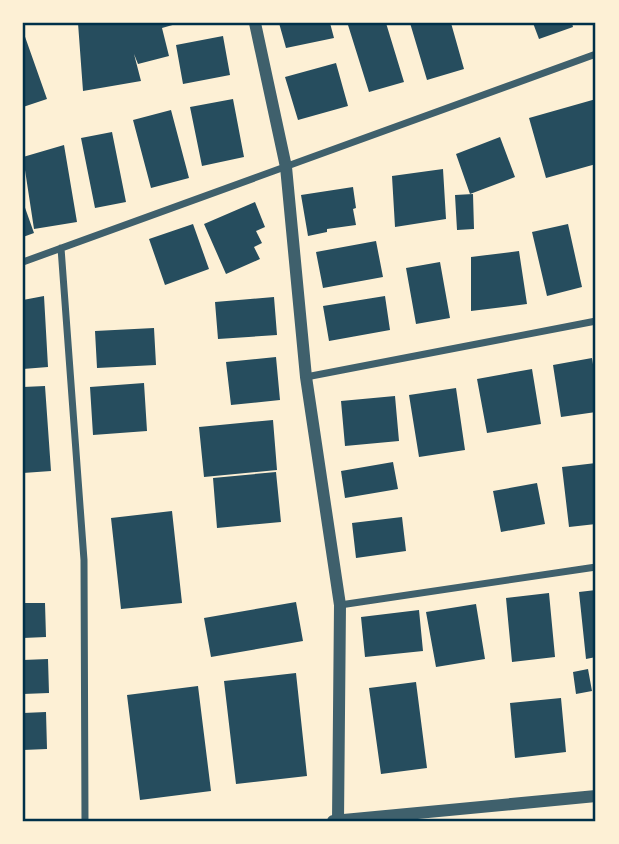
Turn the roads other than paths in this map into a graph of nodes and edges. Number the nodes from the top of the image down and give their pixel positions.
1 (254, 23) edge
2 (596, 54) edge
3 (286, 167) junction
4 (61, 248) junction
5 (23, 262) edge
6 (596, 321) edge
7 (306, 377) junction
8 (596, 567) edge
9 (340, 605) junction
10 (596, 796) edge
11 (85, 821) edge
12 (336, 821) edge

1 - 3 street
2 - 3 street
3 - 4 street
3 - 7 street
4 - 5 street
4 - 11 street
6 - 7 street
7 - 9 street
8 - 9 street
9 - 12 street
10 - 12 street

